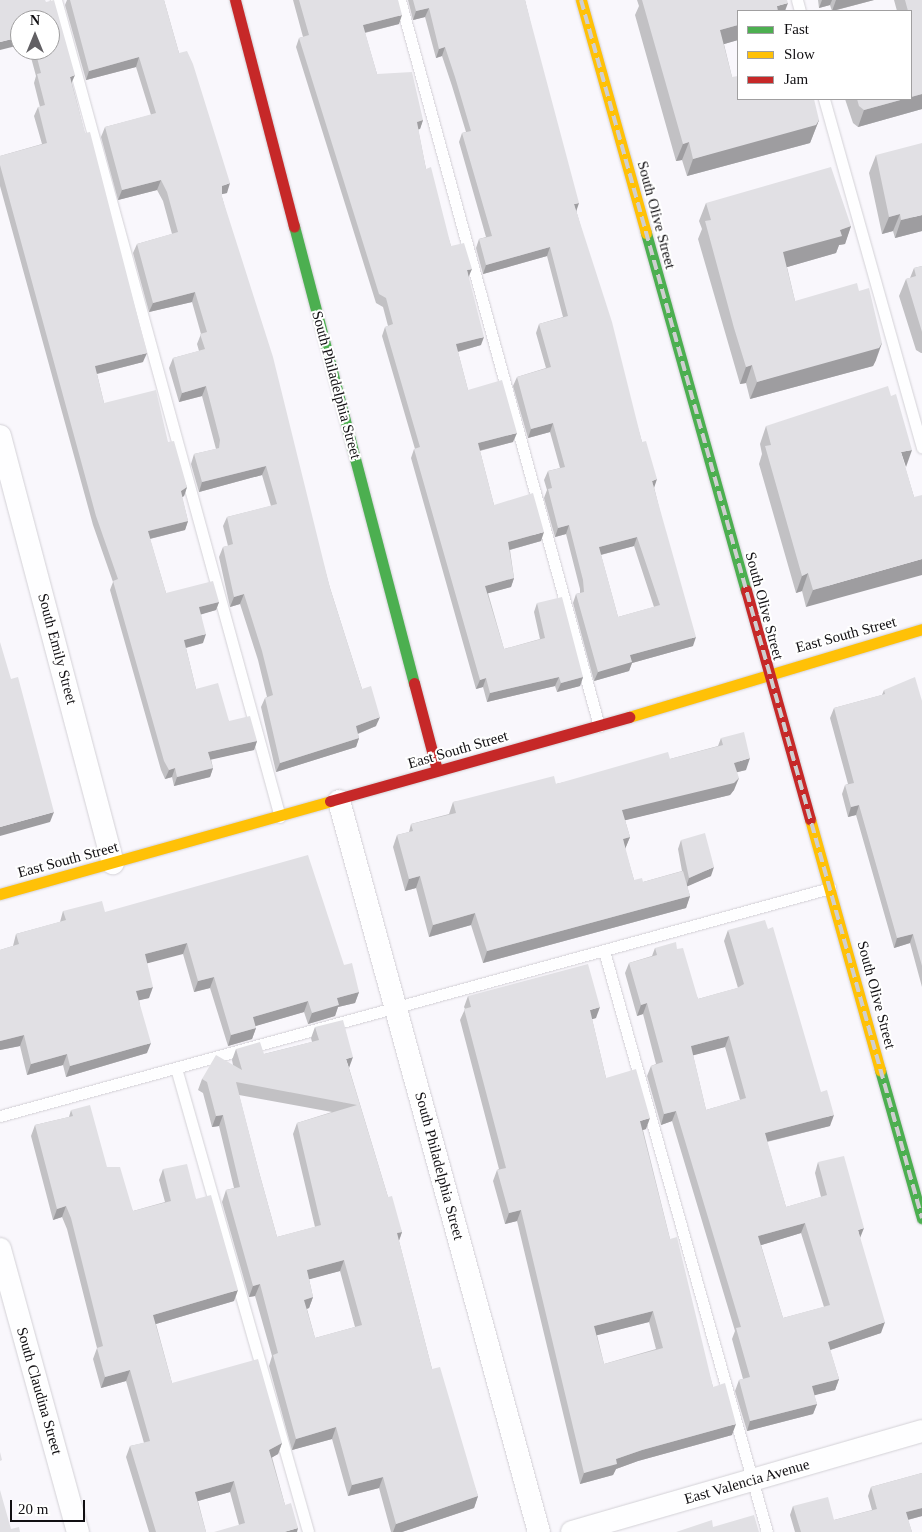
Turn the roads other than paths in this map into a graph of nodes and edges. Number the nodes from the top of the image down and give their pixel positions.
1 (56, 0) edge
2 (235, 0) edge
3 (400, 0) edge
4 (581, 0) edge
5 (824, 100) edge
6 (0, 436) edge
7 (922, 448) edge
8 (922, 629) edge
9 (766, 672) junction
10 (599, 726) junction
11 (437, 770) junction
12 (339, 800) junction
13 (280, 817) junction
14 (113, 863) junction
15 (831, 888) junction
16 (0, 894) edge
17 (604, 951) junction
18 (396, 1008) junction
19 (176, 1068) junction
20 (0, 1116) edge
21 (922, 1218) edge
22 (0, 1249) edge
23 (922, 1431) edge
24 (752, 1480) junction
25 (78, 1532) edge
26 (308, 1532) edge
27 (539, 1532) edge
28 (572, 1532) edge
29 (767, 1532) edge

1 - 13 lane
2 - 11 street, South Philadelphia Street
3 - 10 lane
4 - 9 street, South Olive Street
5 - 7 lane
6 - 14 street, South Emily Street
8 - 9 street, East South Street
9 - 10 street, East South Street
9 - 15 street, South Olive Street
10 - 11 street, East South Street
11 - 12 street, East South Street
12 - 13 street, East South Street
12 - 18 street, South Philadelphia Street
13 - 14 street, East South Street
14 - 16 street, East South Street
15 - 17 lane
15 - 21 street, South Olive Street
17 - 18 lane
17 - 24 lane
18 - 19 lane
18 - 27 street, South Philadelphia Street
19 - 20 lane
19 - 26 lane
22 - 25 street, South Claudina Street
23 - 24 street, East Valencia Avenue
24 - 28 street, East Valencia Avenue
24 - 29 lane

